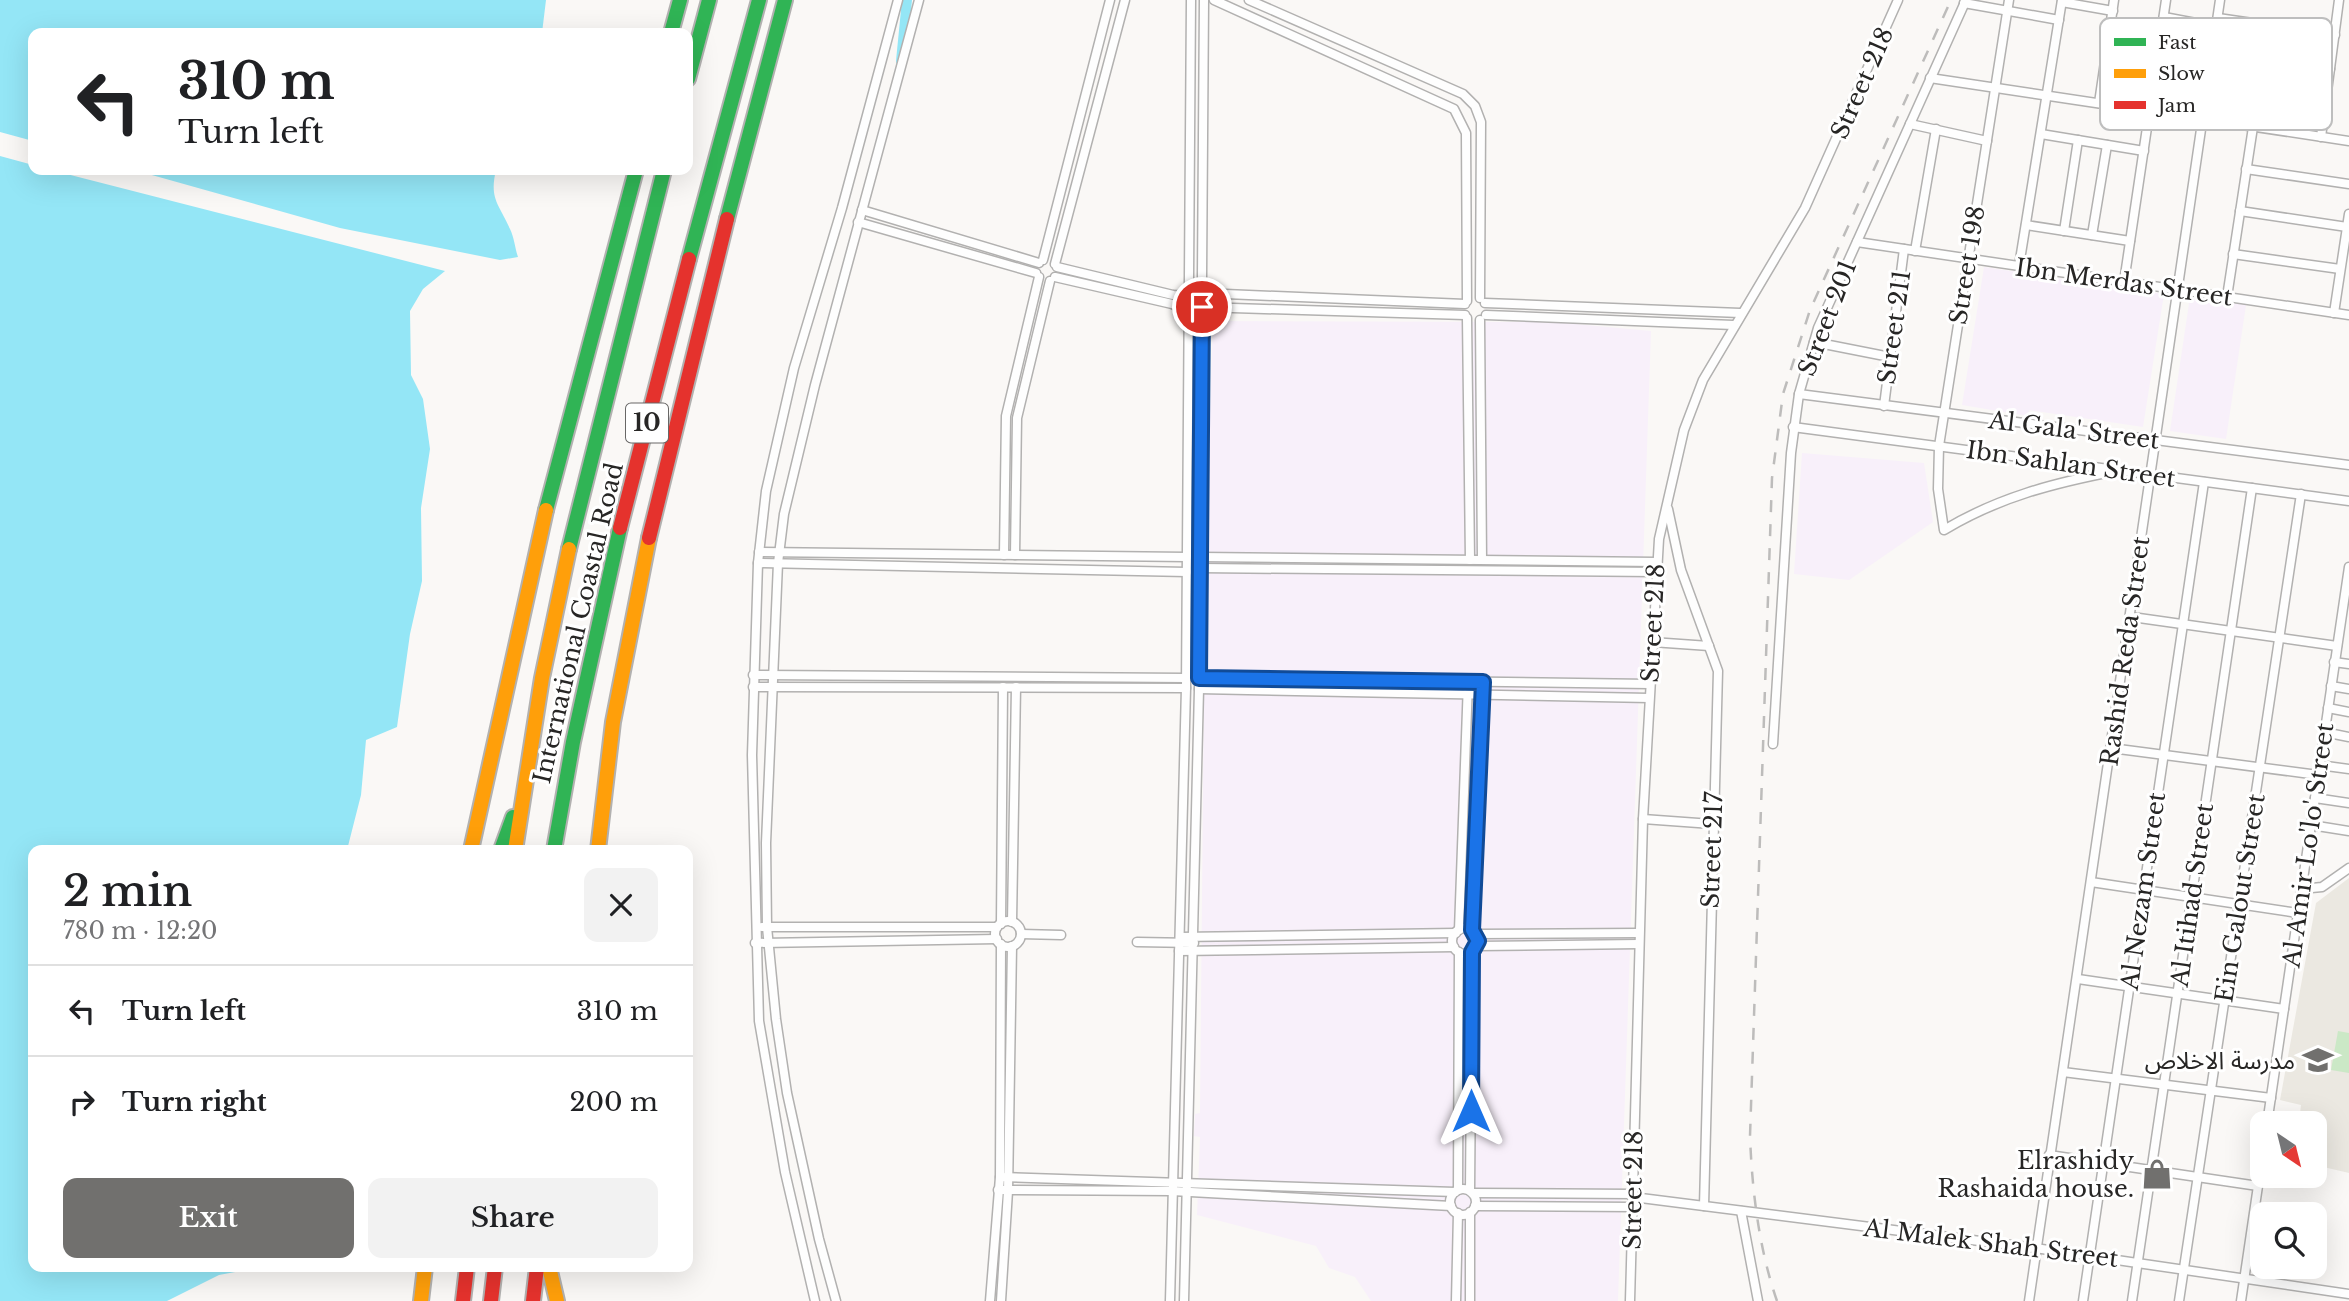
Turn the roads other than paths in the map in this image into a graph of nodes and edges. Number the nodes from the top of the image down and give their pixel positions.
1 (680, 0) edge
2 (709, 0) edge
3 (759, 0) edge
4 (785, 0) edge
5 (898, 0) edge
6 (919, 0) edge
7 (1110, 0) edge
8 (1125, 0) edge
9 (1191, 0) edge
10 (1204, 0) edge
11 (1214, 0) edge
12 (1249, 0) edge
13 (1898, 0) edge
14 (2009, 0) edge
15 (2115, 0) edge
16 (2166, 0) edge
17 (2220, 0) edge
18 (2339, 0) edge
19 (1965, 1) edge
20 (2062, 1) edge
21 (2008, 10) junction
22 (2113, 11) junction
23 (2164, 17) joint
24 (2112, 18) edge
25 (2175, 18) edge
26 (2218, 18) edge
27 (2059, 20) junction
28 (672, 28) edge
29 (2334, 35) joint
30 (2332, 52) edge
31 (693, 60) edge
32 (1930, 78) junction
33 (1995, 88) junction
34 (2047, 95) junction
35 (2100, 96) edge
36 (2099, 103) joint
37 (1910, 124) junction
38 (1936, 129) junction
39 (2147, 130) edge
40 (2203, 130) edge
41 (2252, 130) edge
42 (2273, 130) edge
43 (2322, 130) edge
44 (2041, 134) junction
45 (2321, 137) junction
46 (2078, 140) junction
47 (1987, 141) junction
48 (2349, 141) edge
49 (2107, 145) junction
50 (2144, 151) junction
51 (2246, 169) junction
52 (635, 175) edge
53 (663, 175) edge
54 (2349, 184) edge
55 (862, 209) junction
56 (2240, 211) junction
57 (2349, 214) edge
58 (858, 222) junction
59 (2026, 225) junction
60 (2347, 227) junction
61 (2064, 231) junction
62 (2092, 235) junction
63 (2130, 241) junction
64 (1857, 242) junction
65 (1904, 249) junction
66 (1189, 251) junction
67 (1915, 251) junction
68 (2233, 254) junction
69 (1202, 255) junction
70 (1968, 258) junction
71 (1041, 262) junction
72 (1056, 265) junction
73 (2019, 266) junction
74 (2340, 269) junction
75 (1037, 275) junction
76 (1053, 279) junction
77 (2124, 282) junction
78 (2178, 289) junction
79 (1202, 293) junction
80 (1189, 296) junction
81 (2227, 297) junction
82 (1483, 301) junction
83 (1466, 302) junction
84 (1202, 307) junction
85 (1189, 312) junction
86 (1740, 313) junction
87 (2334, 313) junction
88 (2349, 315) edge
89 (1466, 316) junction
90 (1483, 317) junction
91 (1733, 325) junction
92 (1814, 342) junction
93 (1890, 357) junction
94 (1800, 394) junction
95 (1884, 406) junction
96 (1944, 414) junction
97 (1793, 427) junction
98 (2153, 440) junction
99 (1939, 446) junction
100 (2349, 465) edge
101 (2116, 471) junction
102 (2148, 475) junction
103 (2204, 482) junction
104 (2252, 488) junction
105 (2301, 494) junction
106 (2349, 501) edge
107 (1667, 502) junction
108 (759, 552) junction
109 (778, 552) junction
110 (1004, 555) junction
111 (1014, 555) junction
112 (1200, 557) junction
113 (1187, 558) junction
114 (1396, 559) junction
115 (1470, 560) junction
116 (1482, 560) junction
117 (1521, 561) junction
118 (1656, 562) junction
119 (758, 563) junction
120 (778, 563) junction
121 (2349, 567) edge
122 (1200, 568) junction
123 (1396, 570) junction
124 (1521, 571) junction
125 (1187, 572) junction
126 (1654, 572) junction
127 (2132, 617) junction
128 (2183, 624) junction
129 (2231, 632) junction
130 (2278, 639) junction
131 (2349, 640) edge
132 (1652, 642) junction
133 (2337, 642) junction
134 (1709, 646) junction
135 (2334, 662) junction
136 (2349, 664) edge
137 (754, 676) junction
138 (773, 676) junction
139 (1186, 678) junction
140 (1199, 678) junction
141 (1401, 681) junction
142 (1468, 682) junction
143 (1483, 682) junction
144 (1650, 684) junction
145 (2331, 686) junction
146 (753, 687) junction
147 (772, 687) junction
148 (1003, 687) junction
149 (1016, 687) junction
150 (1186, 688) junction
151 (1199, 689) junction
152 (2349, 689) edge
153 (1399, 693) junction
154 (1468, 694) junction
155 (1482, 695) junction
156 (1649, 698) junction
157 (2328, 708) junction
158 (2349, 712) edge
159 (2324, 733) junction
160 (2349, 737) edge
161 (1773, 744) dead end
162 (2111, 748) junction
163 (2163, 755) junction
164 (2211, 762) junction
165 (2319, 765) junction
166 (2260, 768) junction
167 (2349, 769) edge
168 (2318, 775) junction
169 (522, 789) junction
170 (2315, 798) junction
171 (2349, 803) edge
172 (1643, 819) junction
173 (1712, 824) junction
174 (2311, 825) junction
175 (2349, 831) edge
176 (472, 845) edge
177 (503, 845) edge
178 (515, 845) edge
179 (555, 845) edge
180 (599, 845) edge
181 (2349, 868) edge
182 (2091, 882) junction
183 (2301, 889) junction
184 (2143, 890) junction
185 (2191, 897) junction
186 (2241, 905) junction
187 (2298, 913) junction
188 (1012, 922) junction
189 (999, 926) junction
190 (754, 927) junction
191 (767, 927) junction
192 (1457, 932) junction
193 (1474, 932) junction
194 (1639, 933) junction
195 (1021, 934) junction
196 (1061, 936) dead end
197 (999, 941) junction
198 (769, 942) junction
199 (1137, 942) dead end
200 (755, 943) junction
201 (1179, 944) junction
202 (1194, 944) junction
203 (1639, 944) junction
204 (1012, 946) junction
205 (1456, 949) junction
206 (1475, 949) junction
207 (2078, 979) junction
208 (2129, 987) junction
209 (2178, 994) junction
210 (2224, 1001) junction
211 (2284, 1009) junction
212 (2063, 1072) junction
213 (2115, 1079) junction
214 (2164, 1085) junction
215 (2210, 1091) junction
216 (2271, 1098) junction
217 (2269, 1111) edge
218 (2049, 1155) junction
219 (2103, 1164) junction
220 (2151, 1171) junction
221 (1004, 1177) junction
222 (2196, 1178) junction
223 (1172, 1181) junction
224 (1187, 1182) junction
225 (2250, 1185) edge
226 (2258, 1188) edge
227 (998, 1190) junction
228 (1008, 1191) junction
229 (1172, 1191) junction
230 (1456, 1191) junction
231 (1187, 1192) junction
232 (1471, 1192) junction
233 (1633, 1196) junction
234 (1704, 1206) junction
235 (1633, 1207) junction
236 (1472, 1209) junction
237 (1454, 1210) junction
238 (1741, 1211) junction
239 (2035, 1248) junction
240 (2089, 1256) junction
241 (2137, 1262) junction
242 (2183, 1268) junction
243 (424, 1272) edge
244 (466, 1272) edge
245 (494, 1272) edge
246 (536, 1272) edge
247 (550, 1272) edge
248 (2244, 1277) junction
249 (2343, 1296) edge
250 (421, 1301) edge
251 (463, 1301) edge
252 (491, 1301) edge
253 (533, 1301) edge
254 (557, 1301) edge
255 (816, 1301) edge
256 (836, 1301) edge
257 (990, 1301) edge
258 (1000, 1301) edge
259 (1170, 1301) edge
260 (1184, 1301) edge
261 (1456, 1301) edge
262 (1469, 1301) edge
263 (1630, 1301) edge
264 (1758, 1301) edge
265 (2029, 1301) edge
266 (2083, 1301) edge
267 (2132, 1301) edge
268 (2179, 1301) edge
269 (2241, 1301) edge

1 - 28 highway
2 - 31 highway
3 - 179 highway, International Coastal Road / 10
4 - 180 highway, International Coastal Road / 10
5 - 108 street
6 - 55 street
7 - 71 street
8 - 72 street
9 - 66 street
10 - 69 street
11 - 83 street
12 - 82 street
13 - 86 street, Street 218
14 - 21 street, Street 198
15 - 22 street
16 - 23 street
17 - 26 street, Rashid Reda Street
18 - 29 street
19 - 21 street
19 - 32 street, Street 201
20 - 22 street
20 - 27 street
21 - 27 street
21 - 33 street, Street 198
22 - 24 street
23 - 25 street
27 - 34 street
29 - 30 street
32 - 33 street
32 - 37 street, Street 201
33 - 34 street
33 - 47 street, Street 198
34 - 36 street
34 - 44 street
35 - 36 street
37 - 38 street
37 - 64 street, Street 201
38 - 47 street
38 - 67 street, Street 211
39 - 50 street
40 - 78 street, Rashid Reda Street
41 - 51 street
42 - 45 street
43 - 45 street
44 - 46 street
44 - 59 street
45 - 48 street
46 - 49 street
46 - 61 street
47 - 70 street, Street 198
49 - 50 street
49 - 62 street
50 - 63 street
51 - 54 street
51 - 56 street
52 - 176 highway
53 - 169 highway, International Coastal Road / 10
55 - 58 street
55 - 71 street
56 - 60 street
56 - 68 street
57 - 60 street
58 - 75 street
58 - 109 street
59 - 61 street
59 - 73 street
60 - 74 street
61 - 62 street
62 - 63 street
63 - 77 street
64 - 65 street, Ibn Merdas Street
64 - 92 street, Street 201
65 - 67 street, Ibn Merdas Street
65 - 93 street, Street 211
66 - 69 street
66 - 80 street
67 - 70 street, Ibn Merdas Street
68 - 74 street
68 - 81 street
69 - 79 street
70 - 73 street, Ibn Merdas Street
70 - 96 street, Street 198
71 - 72 street
71 - 75 street
72 - 76 street
72 - 80 street
73 - 77 street, Ibn Merdas Street
74 - 87 street
75 - 76 street
75 - 110 street
76 - 85 street
76 - 111 street
77 - 78 street, Ibn Merdas Street
78 - 81 street, Ibn Merdas Street
78 - 98 street, Rashid Reda Street
79 - 83 street
79 - 84 street
80 - 85 street
81 - 87 street, Ibn Merdas Street
82 - 83 street
82 - 86 street
82 - 90 street
83 - 89 street
84 - 89 street
84 - 112 street
85 - 113 street
86 - 91 street, Street 218
87 - 88 street, Ibn Merdas Street
89 - 90 street
89 - 115 street
90 - 91 street
90 - 116 street
91 - 107 street, Street 218
92 - 93 street
92 - 94 street, Street 201
93 - 95 street, Street 211
94 - 95 street, Al Gala' Street
94 - 97 street, Street 201
95 - 96 street, Al Gala' Street
96 - 98 street, Al Gala' Street
96 - 99 street, Street 198
97 - 99 street, Ibn Sahlan Street
97 - 161 street, Street 201
98 - 100 street, Al Gala' Street
98 - 102 street, Rashid Reda Street
99 - 101 street, Ibn Sahlan Street
99 - 101 street, Street 198
101 - 102 street, Ibn Sahlan Street
102 - 103 street, Ibn Sahlan Street
102 - 127 street, Rashid Reda Street
103 - 104 street, Ibn Sahlan Street
103 - 128 street, Al Nezam Street
104 - 105 street, Ibn Sahlan Street
104 - 129 street, Al Itihad Street
105 - 106 street, Ibn Sahlan Street
105 - 130 street, Ein Galout Street
107 - 118 street, Street 218
107 - 134 street, Street 217
108 - 109 street
108 - 119 street
109 - 110 street
109 - 120 street
110 - 111 street
111 - 113 street
112 - 114 street
112 - 122 street
113 - 125 street
114 - 115 street
114 - 123 street
115 - 116 street
116 - 117 street
117 - 118 street
117 - 124 street
118 - 126 street, Street 218
119 - 120 street
119 - 137 street
120 - 125 street
120 - 138 street
121 - 133 street, Al Amir Lo'lo' Street
122 - 123 street
122 - 140 street
123 - 124 street
124 - 126 street
125 - 139 street
126 - 132 street, Street 218
127 - 128 street
127 - 162 street, Rashid Reda Street
128 - 129 street
128 - 163 street, Al Nezam Street
129 - 130 street
129 - 164 street, Al Itihad Street
130 - 133 street
130 - 166 street, Ein Galout Street
131 - 133 street
132 - 134 street
132 - 144 street, Street 218
133 - 135 street, Al Amir Lo'lo' Street
134 - 173 street, Street 217
135 - 136 street
135 - 145 street, Al Amir Lo'lo' Street
137 - 138 street
137 - 146 street
138 - 139 street
138 - 147 street
139 - 150 street
140 - 141 street
140 - 151 street
141 - 142 street
141 - 153 street
142 - 143 street
142 - 154 street
143 - 144 street
143 - 155 street
144 - 156 street, Street 218
145 - 152 street
145 - 157 street, Al Amir Lo'lo' Street
146 - 147 street
146 - 190 street
147 - 148 street
147 - 191 street
148 - 149 street
148 - 189 street
149 - 150 street
149 - 188 street
150 - 201 street
151 - 153 street
151 - 202 street
153 - 154 street
154 - 155 street
154 - 192 street
155 - 156 street
155 - 193 street
156 - 172 street, Street 218
157 - 158 street
157 - 159 street, Al Amir Lo'lo' Street
159 - 160 street
159 - 165 street, Al Amir Lo'lo' Street
162 - 163 street
162 - 182 street, Rashid Reda Street
163 - 164 street
163 - 184 street, Al Nezam Street
164 - 166 street
164 - 185 street, Al Itihad Street
165 - 167 street
165 - 168 street, Al Amir Lo'lo' Street
166 - 168 street
166 - 186 street, Ein Galout Street
168 - 170 street, Al Amir Lo'lo' Street
169 - 177 highway
169 - 178 highway, International Coastal Road / 10
170 - 171 street
170 - 174 street, Al Amir Lo'lo' Street
172 - 173 street
172 - 194 street, Street 218
173 - 234 street, Street 217
174 - 175 street
174 - 183 street, Al Amir Lo'lo' Street
181 - 183 street
182 - 184 street
182 - 207 street, Rashid Reda Street
183 - 187 street, Al Amir Lo'lo' Street
184 - 185 street
184 - 208 street, Al Nezam Street
185 - 186 street
185 - 209 street, Al Itihad Street
186 - 187 street
186 - 210 street, Ein Galout Street
187 - 211 street, Al Amir Lo'lo' Street
188 - 189 street
188 - 195 street
189 - 191 street
189 - 197 street
190 - 191 street
190 - 200 street
191 - 198 street
192 - 193 street
192 - 202 street
192 - 205 street
193 - 194 street
193 - 206 street
194 - 203 street, Street 218
195 - 196 street
195 - 204 street
197 - 198 street
197 - 204 street
197 - 221 street
198 - 200 street
198 - 256 street
199 - 201 street
200 - 255 street
201 - 202 street
201 - 202 street
201 - 223 street
202 - 205 street
202 - 224 street
203 - 206 street
203 - 233 street, Street 218
204 - 221 street
205 - 206 street
205 - 230 street
206 - 232 street
207 - 208 street
207 - 212 street, Rashid Reda Street
208 - 209 street
208 - 213 street, Al Nezam Street
209 - 210 street
209 - 214 street, Al Itihad Street
210 - 211 street
210 - 215 street, Ein Galout Street
211 - 216 street, Al Amir Lo'lo' Street
212 - 213 street
212 - 218 street, Rashid Reda Street
213 - 214 street
213 - 219 street, Al Nezam Street
214 - 215 street
214 - 220 street, Al Itihad Street
215 - 216 street
215 - 222 street, Ein Galout Street
216 - 217 street, Al Amir Lo'lo' Street
218 - 219 street
218 - 239 street, Rashid Reda Street
219 - 220 street
219 - 240 street, Al Nezam Street
220 - 222 street
220 - 241 street, Al Itihad Street
221 - 223 street, Al Malek Shah Street
221 - 227 street
221 - 228 street
222 - 225 street
222 - 242 street, Ein Galout Street
223 - 224 street, Al Malek Shah Street
223 - 229 street
224 - 230 street, Al Malek Shah Street
224 - 231 street
226 - 248 street
227 - 228 street
227 - 257 street
228 - 229 street
228 - 258 street
229 - 231 street
229 - 259 street
230 - 232 street, Al Malek Shah Street
230 - 237 street
231 - 237 street
231 - 260 street
232 - 233 street, Al Malek Shah Street
232 - 236 street
233 - 234 street, Al Malek Shah Street
233 - 235 street, Street 218
234 - 238 street, Al Malek Shah Street
235 - 236 street
235 - 263 street, Street 218
236 - 237 street
236 - 262 street
237 - 261 street
238 - 239 street, Al Malek Shah Street
238 - 264 street
239 - 240 street, Al Malek Shah Street
239 - 265 street, Rashid Reda Street
240 - 241 street, Al Malek Shah Street
240 - 266 street, Al Nezam Street
241 - 242 street, Al Malek Shah Street
241 - 267 street, Al Itihad Street
242 - 248 street, Al Malek Shah Street
242 - 268 street, Ein Galout Street
243 - 250 highway
244 - 251 highway
245 - 252 highway
246 - 253 highway
247 - 254 highway
248 - 249 street, Al Malek Shah Street
248 - 269 street

